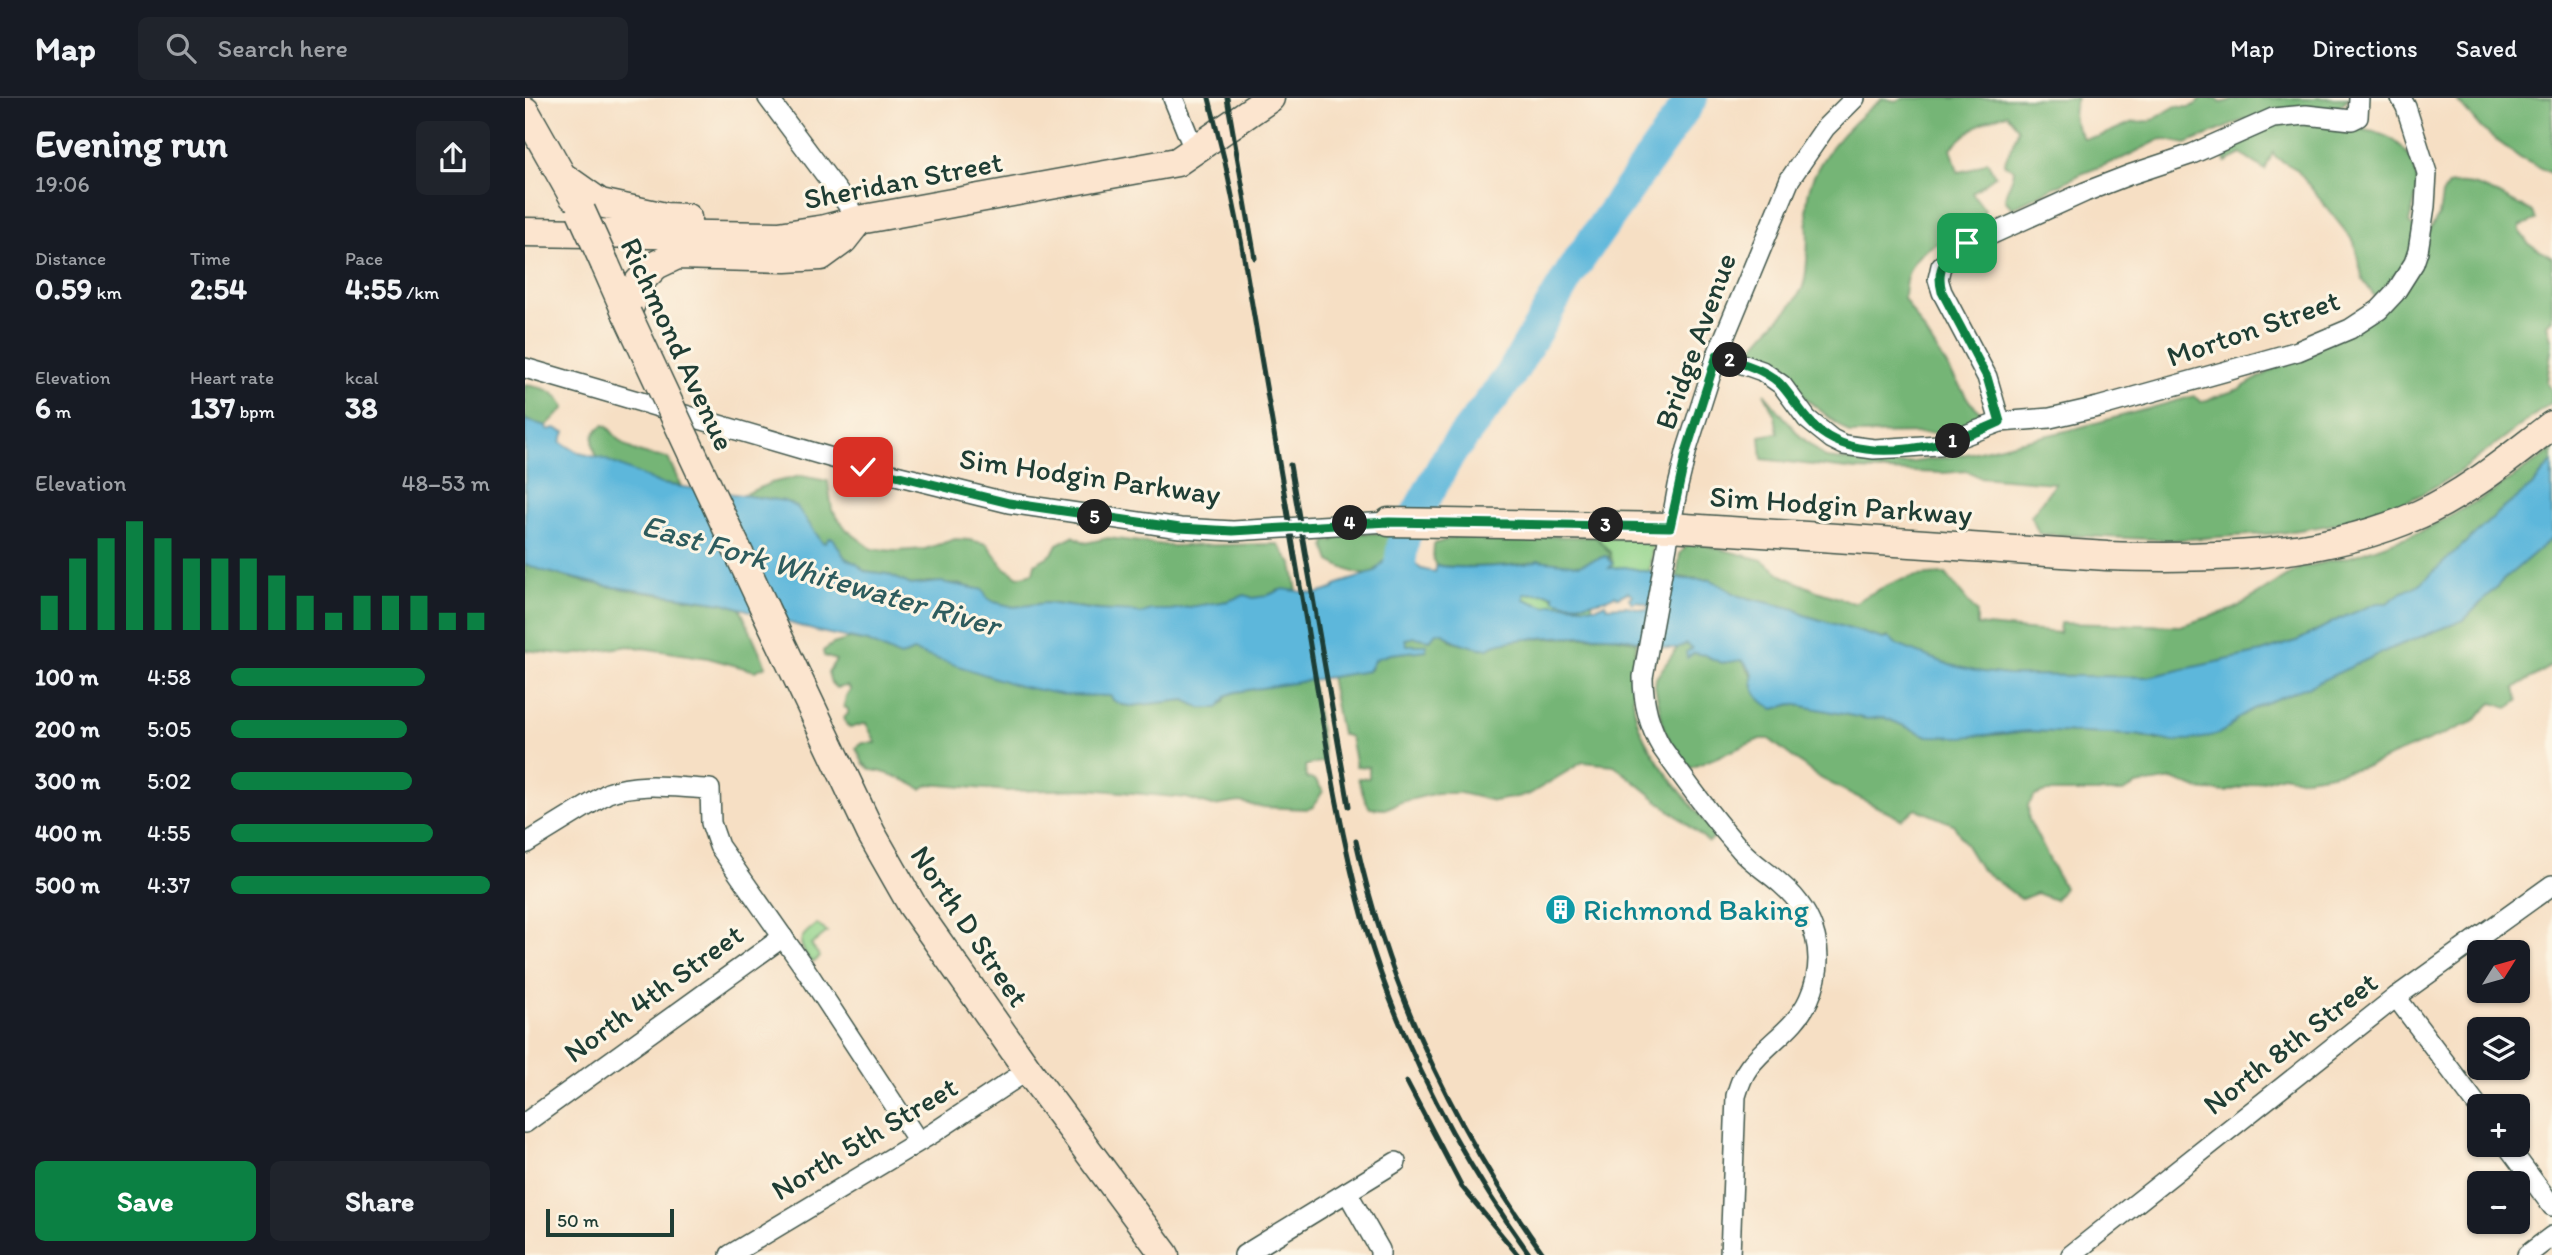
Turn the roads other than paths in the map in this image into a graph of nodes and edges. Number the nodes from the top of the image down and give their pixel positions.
1 (768, 98) edge
2 (1173, 98) edge
3 (1270, 98) edge
4 (1855, 98) edge
5 (2358, 98) edge
6 (2401, 98) edge
7 (525, 111) edge
8 (1195, 152) junction
9 (566, 179) junction
10 (859, 220) junction
11 (525, 232) edge
12 (627, 314) junction
13 (1717, 355) junction
14 (525, 368) edge
15 (2000, 422) junction
16 (2552, 425) edge
17 (1389, 522) joint
18 (1668, 537) junction
19 (764, 607) joint
20 (525, 844) edge
21 (2552, 884) edge
22 (783, 937) junction
23 (2396, 997) junction
24 (1028, 1070) junction
25 (2469, 1094) edge
26 (525, 1123) edge
27 (918, 1141) junction
28 (2516, 1157) edge
29 (1396, 1162) dead end
30 (1347, 1192) junction
31 (2552, 1206) edge
32 (2552, 1237) edge
33 (730, 1255) edge
34 (1164, 1255) edge
35 (1244, 1255) edge
36 (1380, 1255) edge
37 (1730, 1255) edge
38 (2071, 1255) edge
39 (2527, 1255) edge

1 - 10 street
2 - 8 street
3 - 8 street, Sheridan Street
4 - 13 street, Bridge Avenue
5 - 15 street
6 - 15 street, Morton Street
7 - 9 street, Richmond Avenue
8 - 10 street, Sheridan Street
9 - 10 street
9 - 12 street, Richmond Avenue, bridge
10 - 11 street, Sheridan Street
10 - 12 street
12 - 19 street, Richmond Avenue, bridge
13 - 15 street, Morton Street
13 - 18 street, Bridge Avenue
14 - 17 street, Sim Hodgin Parkway
16 - 18 street, Sim Hodgin Parkway
17 - 18 street, Sim Hodgin Parkway
18 - 37 street, Bridge Avenue
19 - 24 street, North D Street
20 - 22 street
21 - 23 street, North 8th Street
22 - 26 street, North 4th Street
22 - 27 street
23 - 25 street
23 - 38 street, North 8th Street
24 - 27 street, North 5th Street
24 - 34 street, North D Street
27 - 33 street, North 5th Street
28 - 31 street
29 - 30 street
30 - 35 street
30 - 36 street
32 - 39 street

